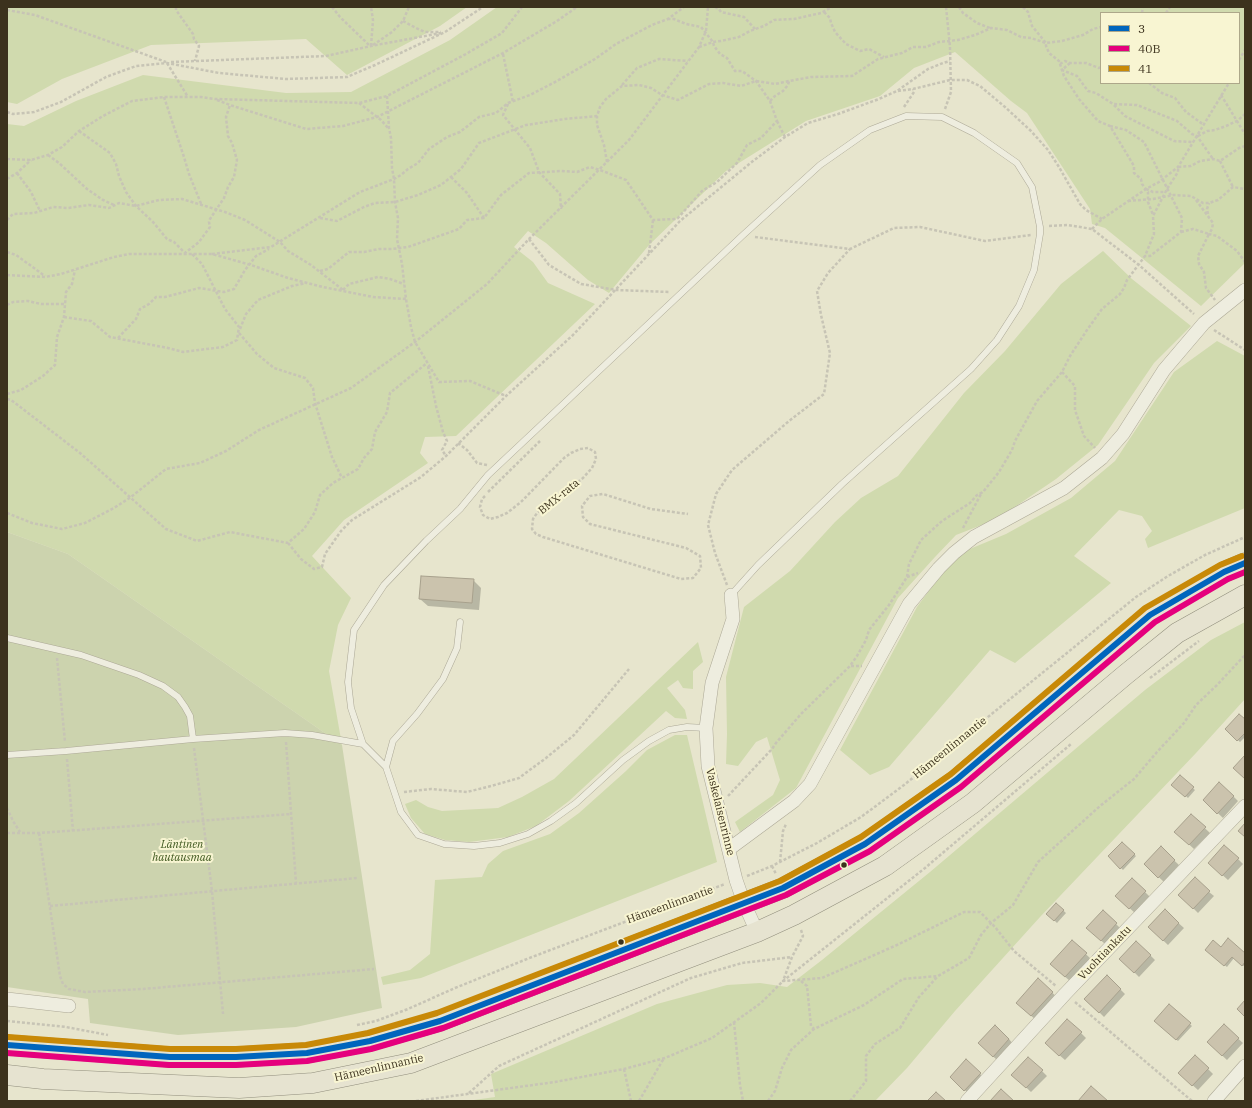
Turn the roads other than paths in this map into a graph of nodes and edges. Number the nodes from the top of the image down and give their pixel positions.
1 (1245, 290) edge
2 (1245, 563) edge
3 (731, 595) joint
4 (1245, 595) edge
5 (460, 622) dead end
6 (7, 638) edge
7 (706, 728) junction
8 (193, 739) junction
9 (363, 744) junction
10 (7, 755) edge
11 (386, 767) junction
12 (1245, 806) edge
13 (729, 849) junction
14 (744, 903) junction
15 (757, 932) junction
16 (7, 999) edge
17 (69, 1006) dead end
18 (7, 1045) edge
19 (1245, 1066) edge
20 (7, 1075) edge
21 (967, 1101) edge
22 (1214, 1101) edge

1 - 13 street
2 - 14 main road
3 - 7 street, Vaskelaisenrinne
3 - 9 lane
4 - 15 main road, Hämeenlinnantie
5 - 11 lane
6 - 8 lane
7 - 11 lane
7 - 13 street, Vaskelaisenrinne
8 - 9 lane
8 - 10 lane
9 - 11 lane
12 - 21 street, Vuohtiankatu
13 - 14 street, Vaskelaisenrinne
14 - 15 street, Vaskelaisenrinne
14 - 18 main road
15 - 20 main road, Hämeenlinnantie
16 - 17 street
19 - 22 street

